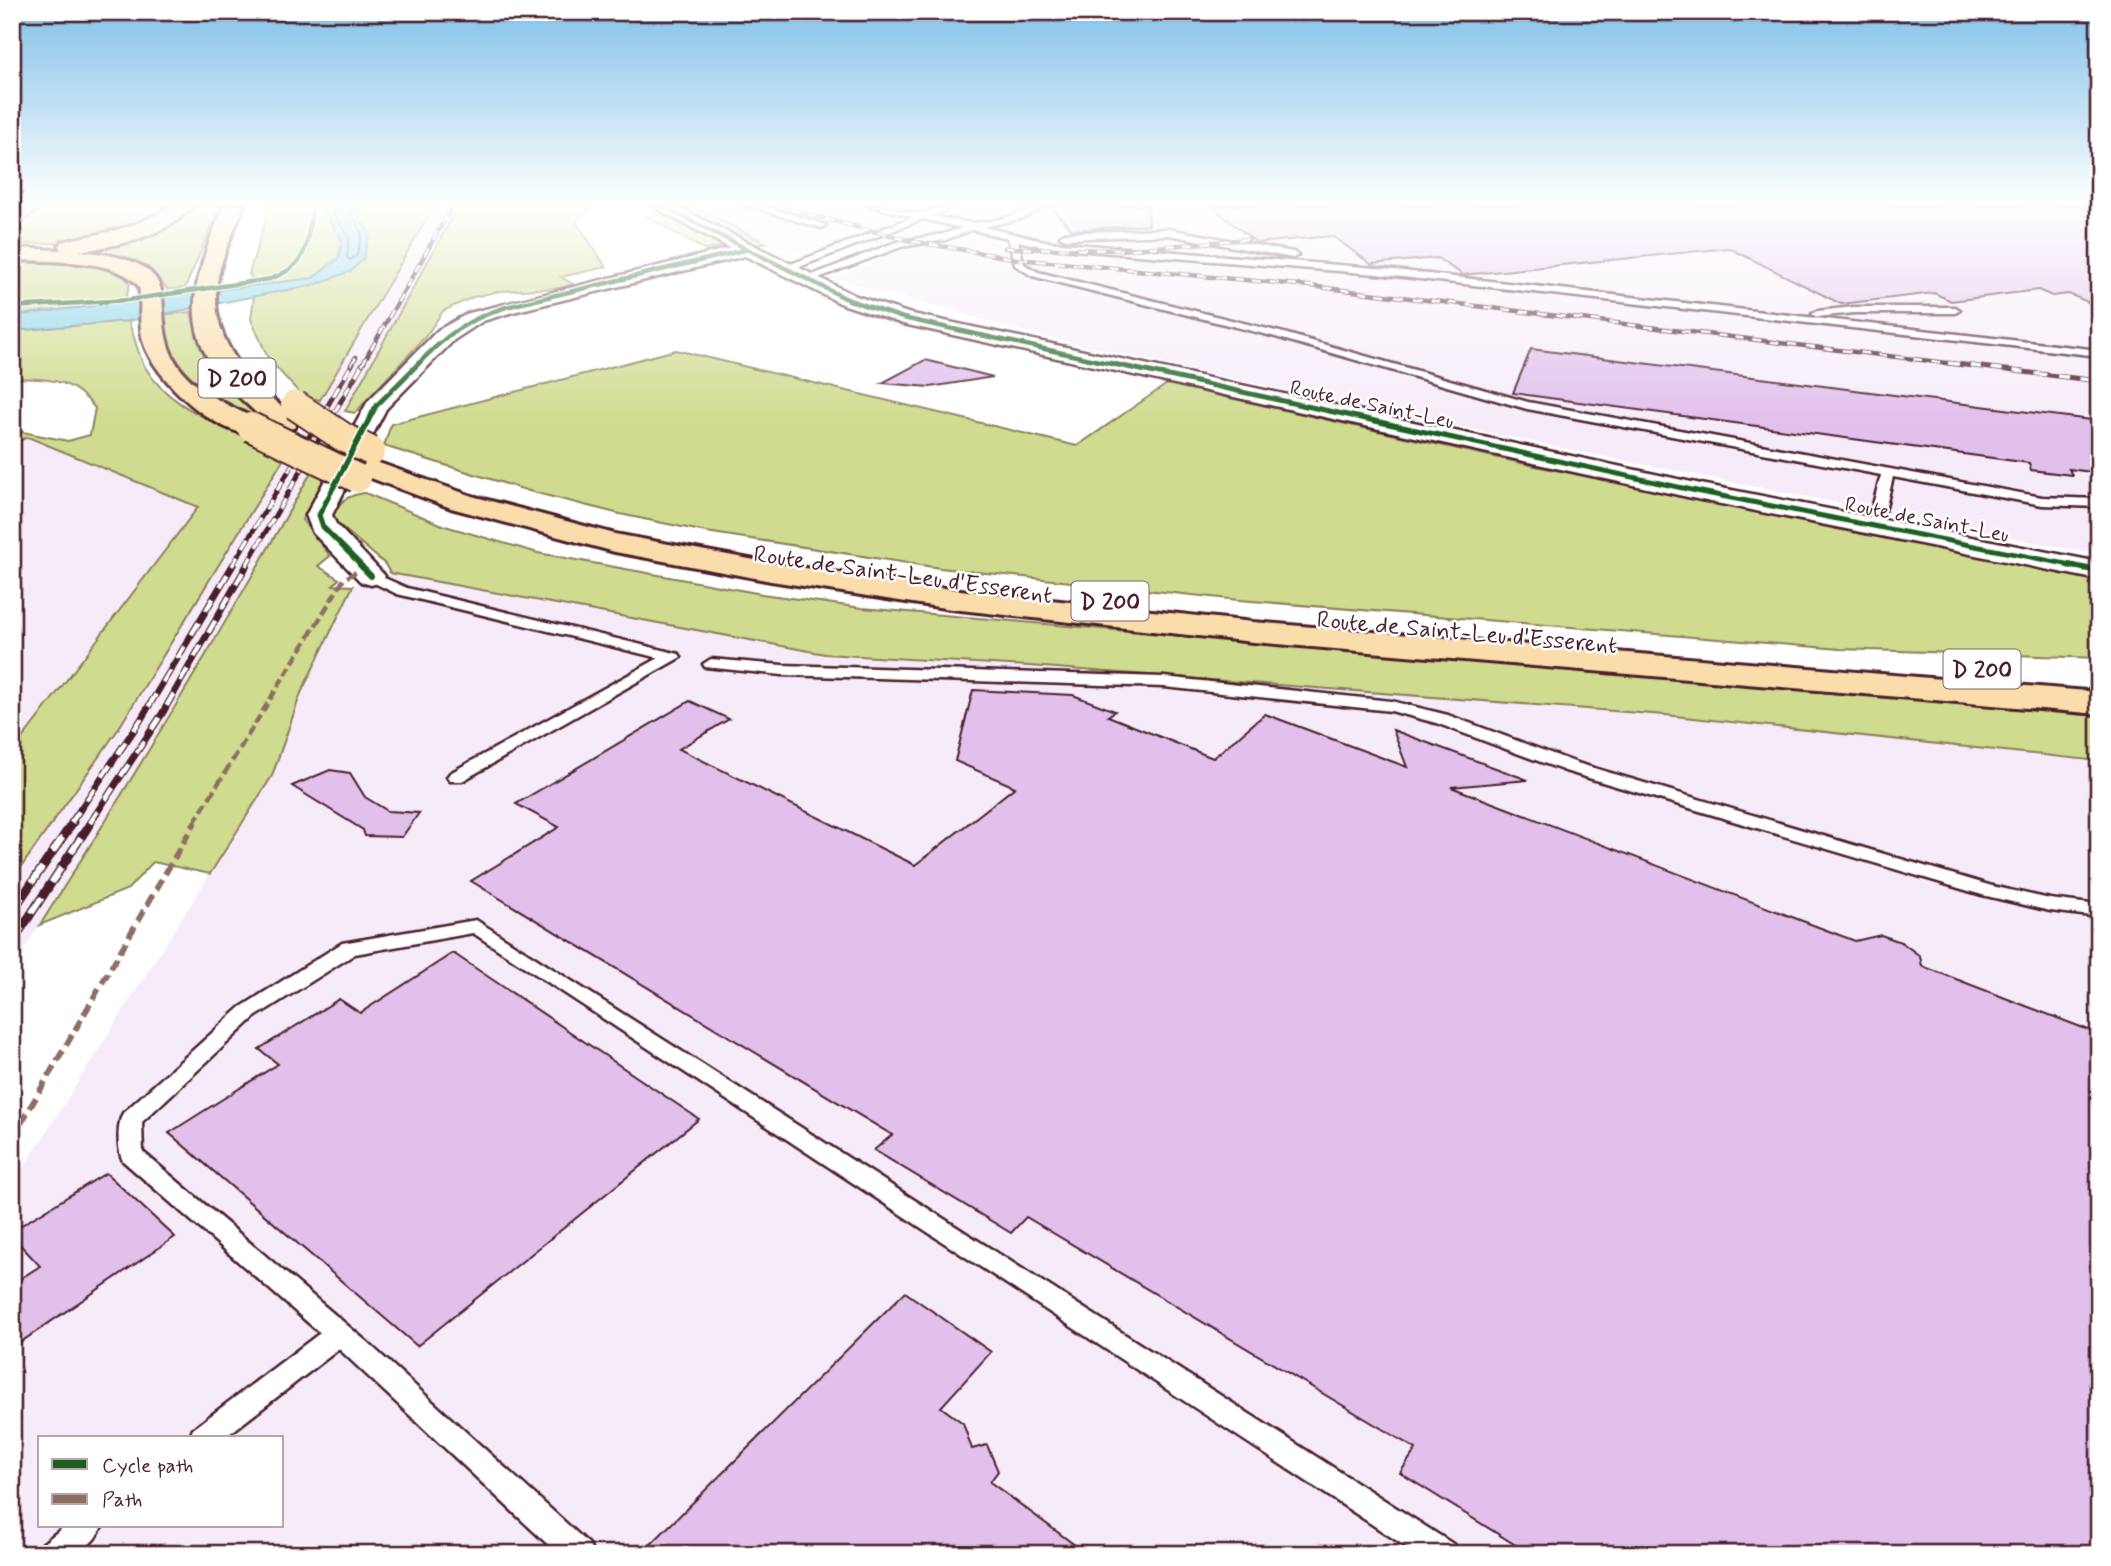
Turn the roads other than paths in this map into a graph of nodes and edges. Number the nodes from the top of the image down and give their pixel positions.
1 (142, 278) edge
2 (208, 278) edge
3 (230, 278) edge
4 (625, 278) edge
5 (805, 278) edge
6 (1052, 278) edge
7 (1439, 278) edge
8 (1955, 310) dead end
9 (223, 318) junction
10 (1796, 318) junction
11 (2099, 354) edge
12 (363, 464) junction
13 (1888, 471) junction
14 (2099, 503) edge
15 (1874, 527) junction
16 (2099, 571) edge
17 (371, 576) joint
18 (712, 664) dead end
19 (2099, 678) edge
20 (2099, 703) edge
21 (456, 777) dead end
22 (2099, 911) edge
23 (340, 1334) junction
24 (206, 1436) edge
25 (85, 1528) edge
26 (52, 1554) edge
27 (579, 1554) edge
28 (1443, 1554) edge

1 - 12 main road, bridge
2 - 9 main road, D 200
3 - 9 main road, D 200
4 - 17 street
5 - 15 street, Route de Saint-Leu
6 - 13 lane
7 - 10 lane
8 - 10 lane
9 - 12 main road, D 200
10 - 11 lane
12 - 19 main road, Route de Saint-Leu d'Esserent / D 200
12 - 20 main road, Route de Saint-Leu d'Esserent / D 200
13 - 14 lane
13 - 15 lane
15 - 16 street, Route de Saint-Leu
17 - 21 lane
18 - 22 lane
23 - 24 lane
23 - 27 lane
23 - 28 lane
25 - 26 lane

